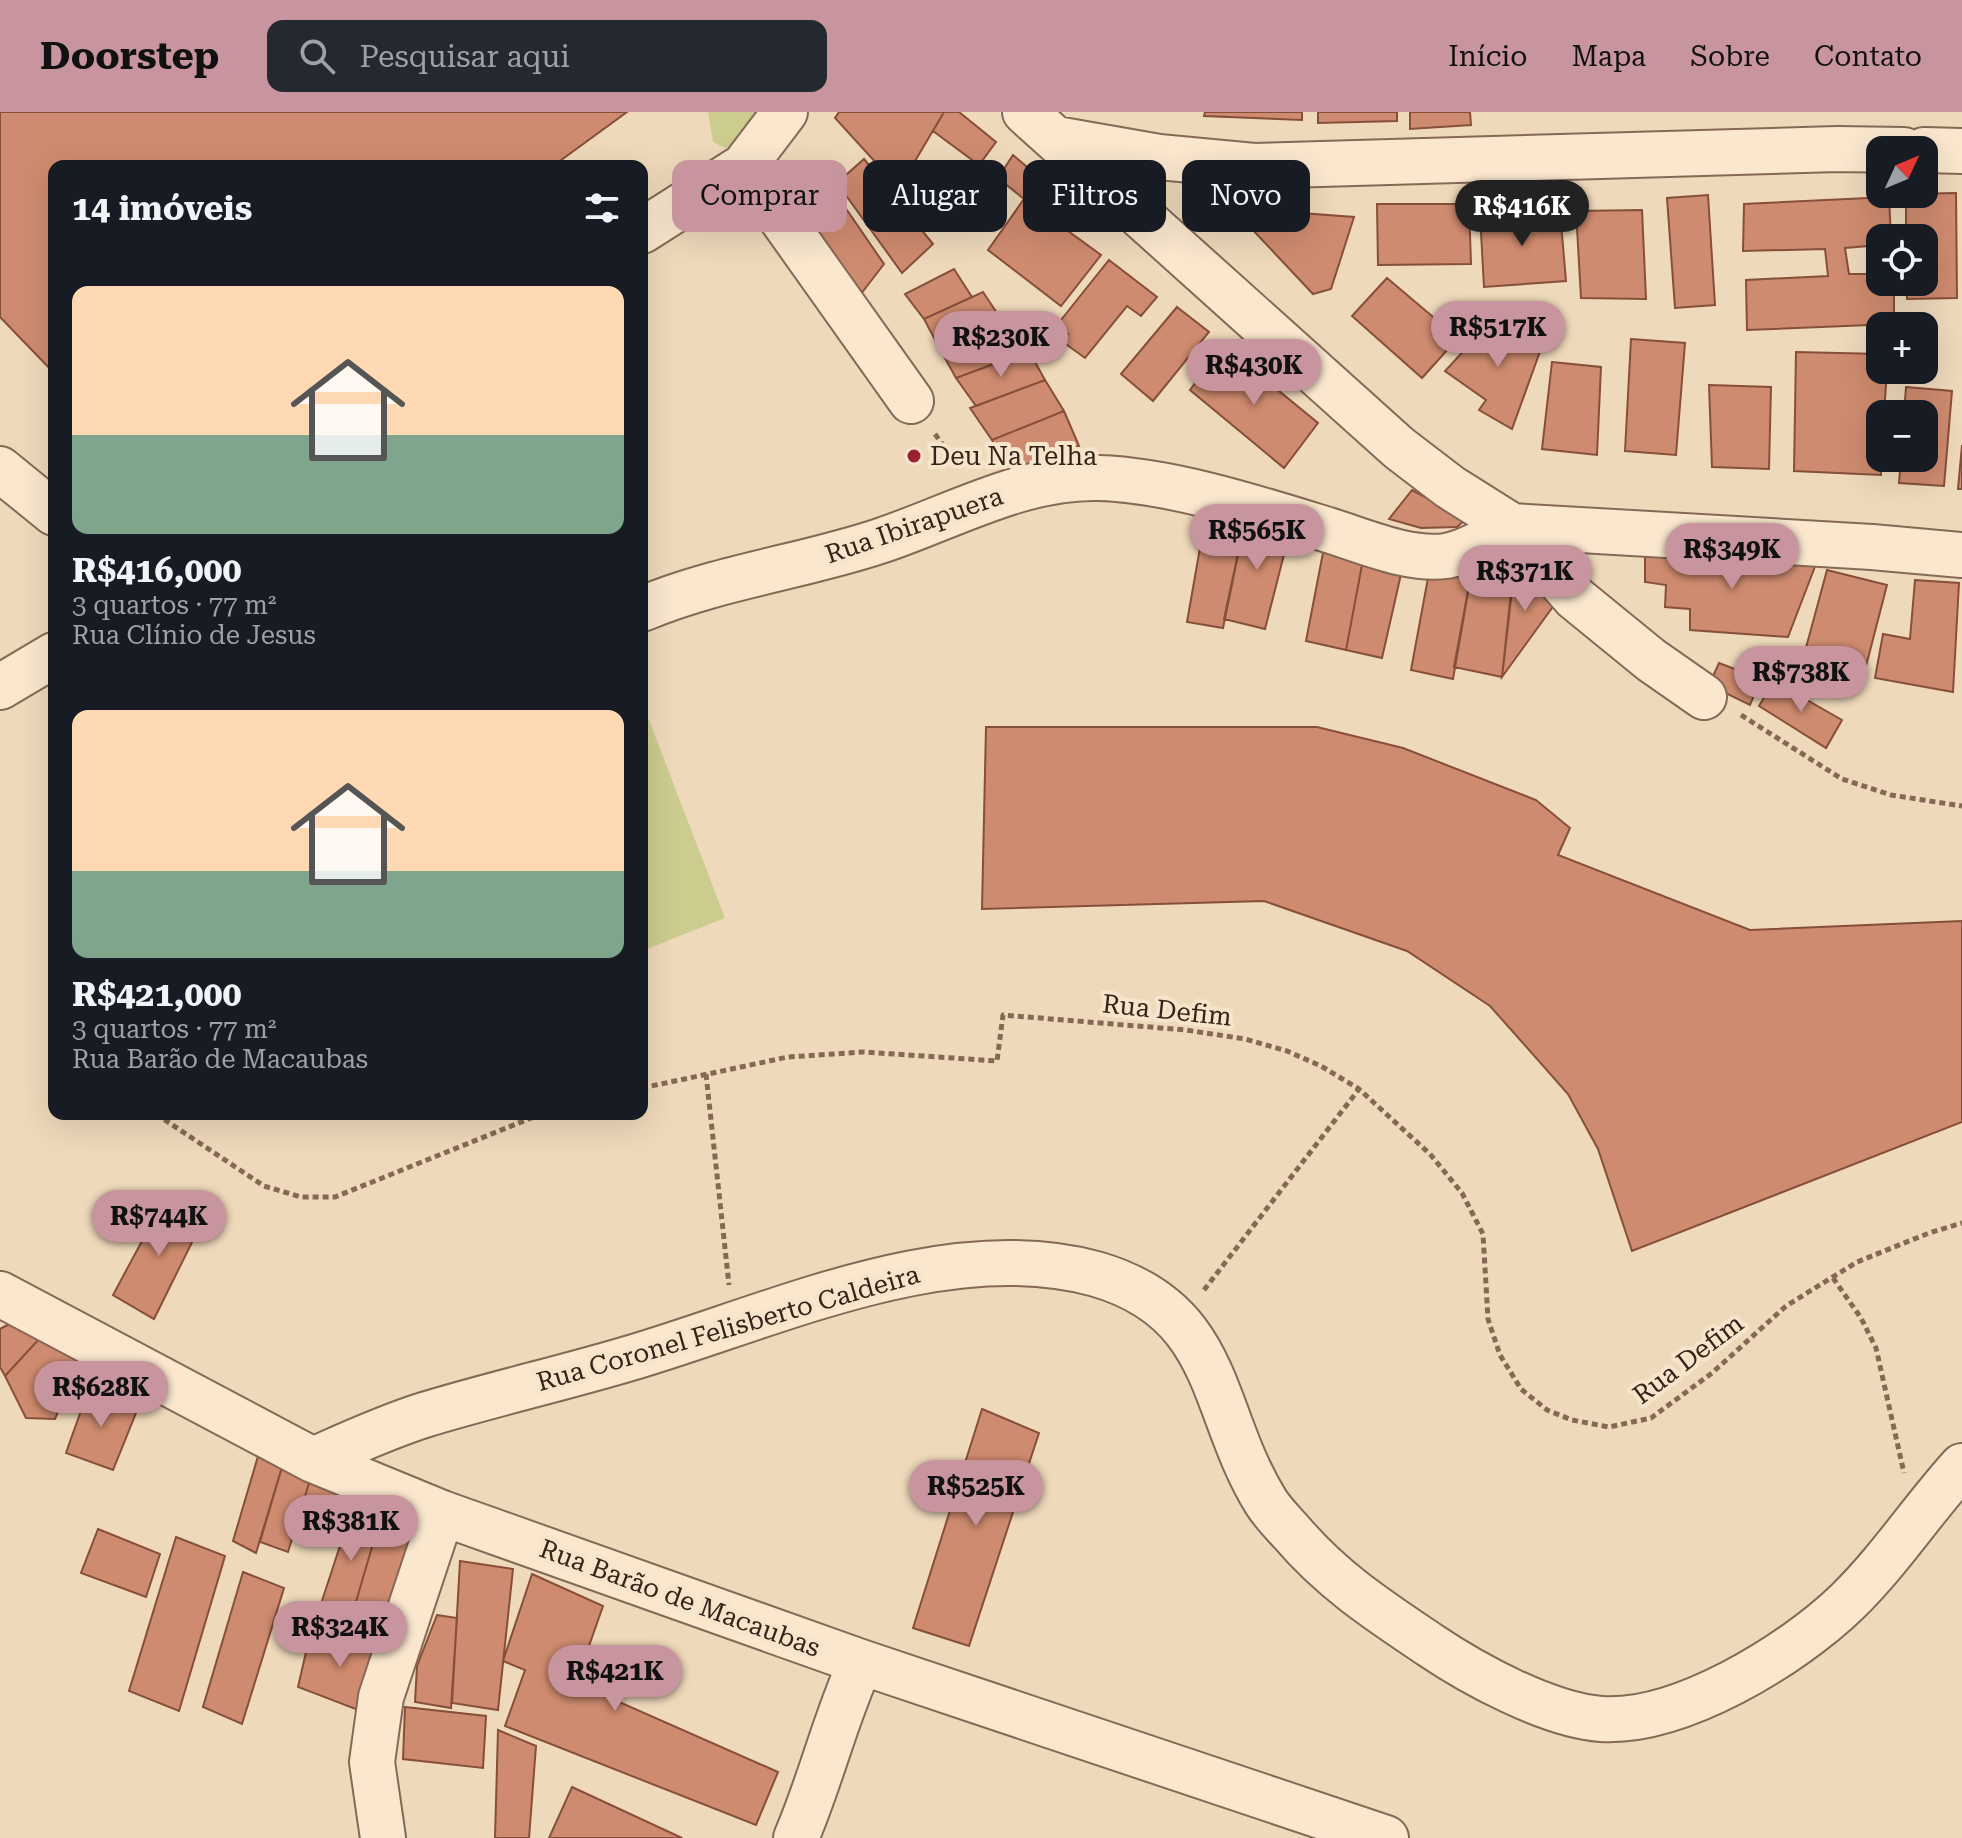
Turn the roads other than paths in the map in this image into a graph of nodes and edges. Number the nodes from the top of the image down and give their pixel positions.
1 (785, 112) edge
2 (1040, 126) edge
3 (1866, 149) edge
4 (1938, 150) edge
5 (1962, 151) edge
6 (749, 160) edge
7 (672, 212) edge
8 (648, 227) edge
9 (791, 232) edge
10 (911, 401) road end
11 (0, 469) edge
12 (48, 508) edge
13 (1512, 526) junction
14 (1962, 555) edge
15 (648, 607) edge
16 (48, 659) edge
17 (0, 687) edge
18 (1704, 697) road end
19 (0, 1294) edge
20 (313, 1460) junction
21 (1962, 1466) edge
22 (442, 1513) junction
23 (861, 1662) junction
24 (383, 1838) edge
25 (796, 1838) edge
26 (1386, 1838) edge

1 - 6 street
2 - 3 street
2 - 13 street
4 - 5 street
7 - 8 street
9 - 10 street
11 - 12 street
13 - 14 street
13 - 15 street, Rua Ibirapuera
13 - 18 street
16 - 17 street
19 - 20 street, Rua Barão de Macaubas
20 - 21 street, Rua Coronel Felisberto Caldeira
20 - 22 street, Rua Barão de Macaubas
22 - 23 street, Rua Barão de Macaubas
22 - 24 street
23 - 25 street
23 - 26 street, Rua Barão de Macaubas

